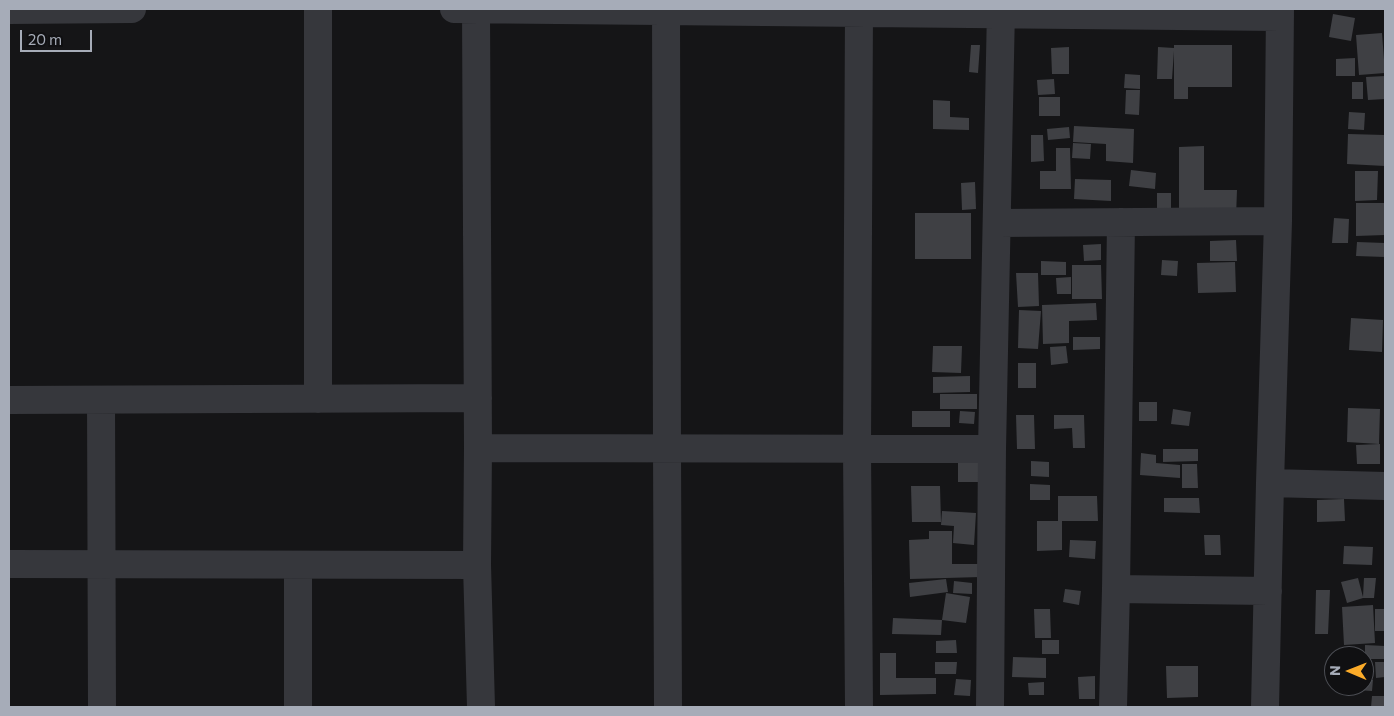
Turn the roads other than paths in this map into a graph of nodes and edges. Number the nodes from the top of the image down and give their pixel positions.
1 (132, 9) edge
2 (318, 9) edge
3 (454, 9) edge
4 (476, 9) edge
5 (9, 10) edge
6 (666, 10) edge
7 (859, 11) edge
8 (1001, 12) edge
9 (1144, 12) edge
10 (1280, 13) edge
11 (1278, 221) junction
12 (1121, 222) junction
13 (998, 223) junction
14 (478, 398) junction
15 (318, 399) junction
16 (9, 400) edge
17 (101, 400) junction
18 (478, 448) junction
19 (666, 448) junction
20 (857, 448) junction
21 (992, 448) junction
22 (1270, 483) junction
23 (1385, 486) edge
24 (9, 564) edge
25 (102, 564) junction
26 (298, 564) junction
27 (477, 565) junction
28 (1116, 589) junction
29 (1268, 591) junction
30 (102, 707) edge
31 (298, 707) edge
32 (481, 707) edge
33 (668, 707) edge
34 (858, 707) edge
35 (990, 707) edge
36 (1113, 707) edge
37 (1265, 707) edge

1 - 5 street
2 - 15 street
3 - 4 street
4 - 6 street
4 - 14 street
6 - 7 street
6 - 19 street
7 - 8 street
7 - 20 street
8 - 9 street
8 - 13 street
9 - 10 street
10 - 11 street
11 - 12 street
11 - 22 street
12 - 13 street
12 - 28 street
13 - 21 street
14 - 15 street
14 - 18 street
15 - 17 street
16 - 17 street
17 - 25 street
18 - 19 street
18 - 27 street
19 - 20 street
19 - 33 street
20 - 21 street
20 - 34 street
21 - 35 street
22 - 23 street
22 - 29 street
24 - 25 street
25 - 26 street
25 - 30 street
26 - 27 street
26 - 31 street
27 - 32 street
28 - 29 street
28 - 36 street
29 - 37 street

